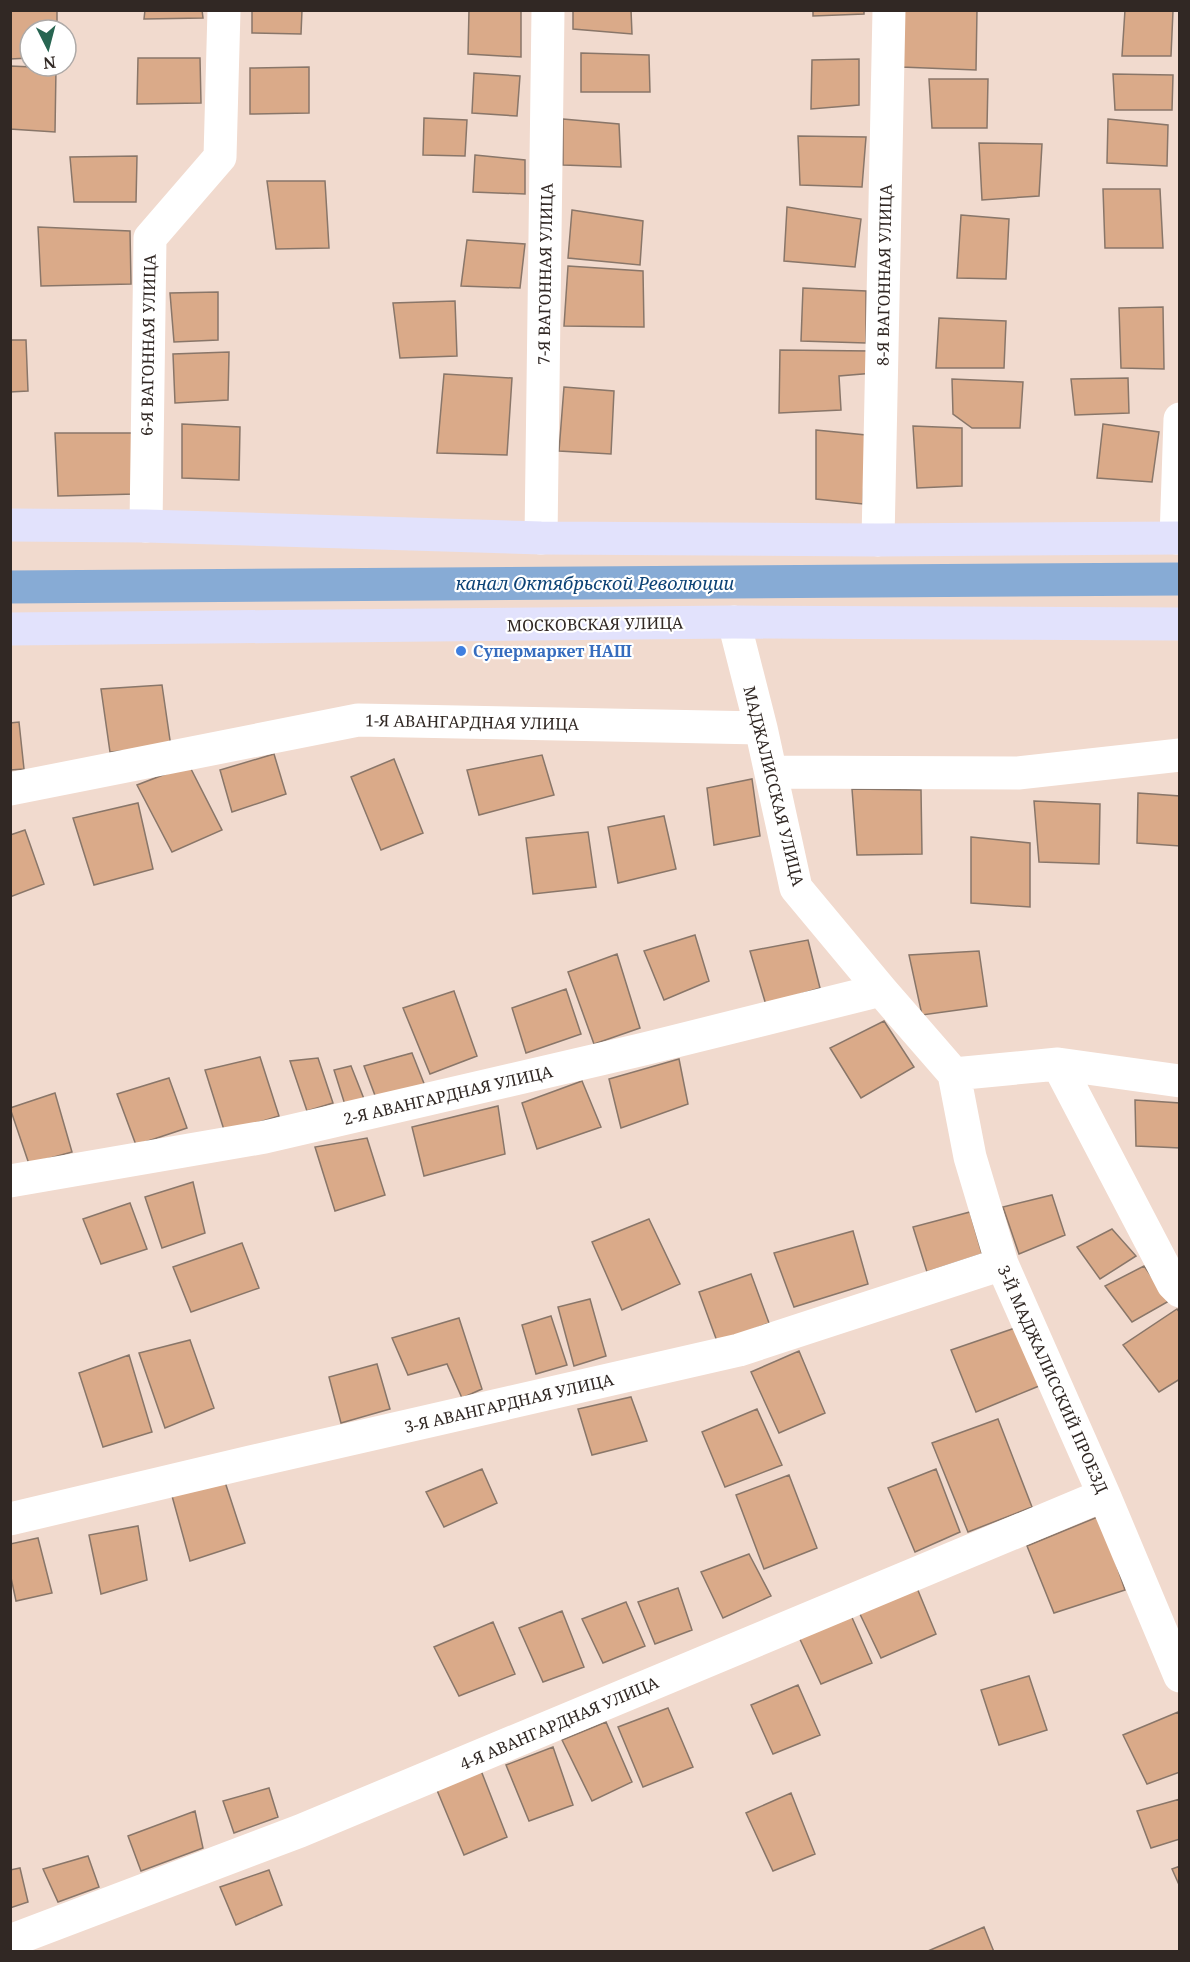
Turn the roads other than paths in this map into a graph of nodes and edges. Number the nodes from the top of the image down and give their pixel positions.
1 (224, 10) edge
2 (548, 10) edge
3 (889, 10) edge
4 (1179, 419) edge
5 (10, 525) edge
6 (146, 526) junction
7 (541, 538) junction
8 (1178, 538) edge
9 (878, 540) junction
10 (734, 622) junction
11 (1179, 624) edge
12 (10, 629) edge
13 (761, 728) junction
14 (1179, 755) edge
15 (771, 772) junction
16 (10, 789) edge
17 (881, 990) junction
18 (1058, 1064) junction
19 (954, 1074) junction
20 (1179, 1081) edge
21 (10, 1181) edge
22 (1002, 1264) junction
23 (1179, 1291) edge
24 (1104, 1495) junction
25 (10, 1520) edge
26 (1179, 1676) edge
27 (30, 1941) edge

1 - 6 street, 6-Я ВАГОННАЯ УЛИЦА
2 - 7 street, 7-Я ВАГОННАЯ УЛИЦА
3 - 9 street, 8-Я ВАГОННАЯ УЛИЦА
4 - 8 street
5 - 6 main road
6 - 7 main road
7 - 9 main road
8 - 9 main road
10 - 11 main road, МОСКОВСКАЯ УЛИЦА
10 - 12 main road, МОСКОВСКАЯ УЛИЦА
10 - 13 street, МАДЖАЛИССКАЯ УЛИЦА
13 - 15 street, МАДЖАЛИССКАЯ УЛИЦА
13 - 16 street, 1-Я АВАНГАРДНАЯ УЛИЦА
14 - 15 street
15 - 17 street, МАДЖАЛИССКАЯ УЛИЦА
17 - 19 street, МАДЖАЛИССКАЯ УЛИЦА
17 - 21 street, 2-Я АВАНГАРДНАЯ УЛИЦА
18 - 19 street
18 - 20 street
18 - 23 street
19 - 22 street, 3-Й МАДЖАЛИССКИЙ ПРОЕЗД
22 - 24 street, 3-Й МАДЖАЛИССКИЙ ПРОЕЗД
22 - 25 street, 3-Я АВАНГАРДНАЯ УЛИЦА
24 - 26 street, 3-Й МАДЖАЛИССКИЙ ПРОЕЗД
24 - 27 street, 4-Я АВАНГАРДНАЯ УЛИЦА

